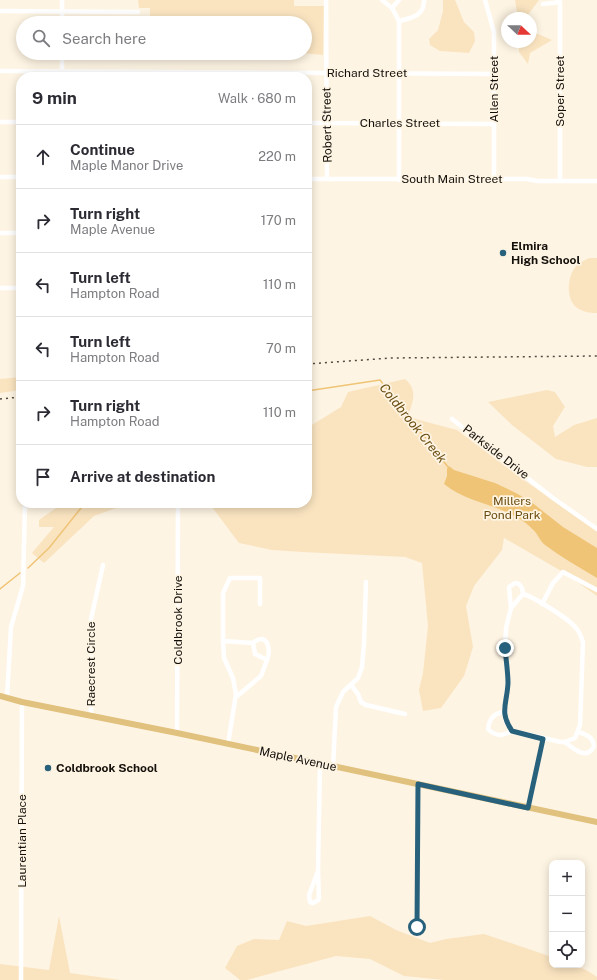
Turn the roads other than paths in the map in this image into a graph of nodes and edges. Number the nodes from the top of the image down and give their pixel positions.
1 (62, 0) edge
2 (326, 0) edge
3 (382, 0) edge
4 (399, 0) edge
5 (424, 0) edge
6 (485, 0) edge
7 (543, 4) dead end
8 (392, 8) junction
9 (0, 11) edge
10 (62, 11) junction
11 (138, 12) dead end
12 (62, 16) edge
13 (399, 21) junction
14 (62, 60) edge
15 (0, 71) edge
16 (21, 72) edge
17 (62, 72) edge
18 (312, 73) edge
19 (326, 73) junction
20 (398, 73) junction
21 (494, 74) junction
22 (0, 122) edge
23 (16, 122) edge
24 (312, 123) edge
25 (398, 123) junction
26 (327, 124) junction
27 (494, 124) junction
28 (0, 177) edge
29 (16, 177) edge
30 (312, 179) edge
31 (327, 179) junction
32 (399, 180) junction
33 (494, 180) junction
34 (560, 181) junction
35 (597, 181) edge
36 (0, 233) edge
37 (16, 233) edge
38 (0, 288) edge
39 (16, 288) edge
40 (452, 419) dead end
41 (25, 508) edge
42 (178, 508) edge
43 (597, 529) edge
44 (103, 565) dead end
45 (366, 582) dead end
46 (597, 590) edge
47 (523, 594) junction
48 (260, 604) dead end
49 (542, 604) junction
50 (511, 608) junction
51 (223, 641) junction
52 (253, 643) junction
53 (267, 660) junction
54 (350, 685) junction
55 (0, 696) edge
56 (236, 697) junction
57 (7, 698) junction
58 (22, 702) junction
59 (504, 712) junction
60 (405, 714) dead end
61 (91, 716) junction
62 (512, 731) junction
63 (578, 732) junction
64 (177, 733) junction
65 (543, 739) junction
66 (565, 742) junction
67 (228, 744) junction
68 (320, 764) junction
69 (333, 767) junction
70 (418, 784) junction
71 (528, 808) junction
72 (597, 822) edge
73 (318, 871) junction
74 (417, 927) dead end
75 (21, 980) edge

1 - 10 street
2 - 19 street, Robert Street
3 - 8 street
4 - 8 street
5 - 13 street
6 - 21 street, Allen Street
7 - 34 street, Soper Street
8 - 13 street
9 - 10 street
10 - 11 street
10 - 12 street
13 - 20 street
14 - 17 street
15 - 16 street, Richard Street
18 - 19 street, Richard Street
19 - 20 street, Richard Street
19 - 26 street, Robert Street
20 - 21 street, Richard Street
20 - 25 street
21 - 27 street, Allen Street
22 - 23 street
24 - 26 street, Charles Street
25 - 26 street, Charles Street
25 - 27 street, Charles Street
25 - 32 street
26 - 31 street, Robert Street
27 - 33 street, Allen Street
28 - 29 street
30 - 31 street, South Main Street
31 - 32 street, South Main Street
32 - 33 street, South Main Street
33 - 34 street, South Main Street
34 - 35 street, South Main Street
36 - 37 street
38 - 39 street
40 - 43 street, Parkside Drive
41 - 57 street
42 - 64 street, Coldbrook Drive
44 - 61 street, Raecrest Circle
45 - 54 street
46 - 49 street
47 - 49 street
47 - 50 street
47 - 50 street
48 - 51 street
49 - 63 street
50 - 59 street
51 - 52 street
51 - 56 street
52 - 53 street
52 - 53 street
53 - 56 street
54 - 60 street
54 - 69 street
55 - 57 main road, Maple Avenue
56 - 67 street
57 - 58 main road, Maple Avenue
58 - 61 main road, Maple Avenue
58 - 75 street, Laurentian Place
59 - 62 street
59 - 62 street
61 - 64 main road, Maple Avenue
62 - 65 street
63 - 66 street
63 - 66 street
64 - 67 main road, Maple Avenue
65 - 66 street
65 - 71 street
67 - 68 main road, Maple Avenue
68 - 69 main road, Maple Avenue
68 - 73 street
69 - 70 main road, Maple Avenue
70 - 71 main road, Maple Avenue
70 - 74 street
71 - 72 main road, Maple Avenue
73 - 73 street

